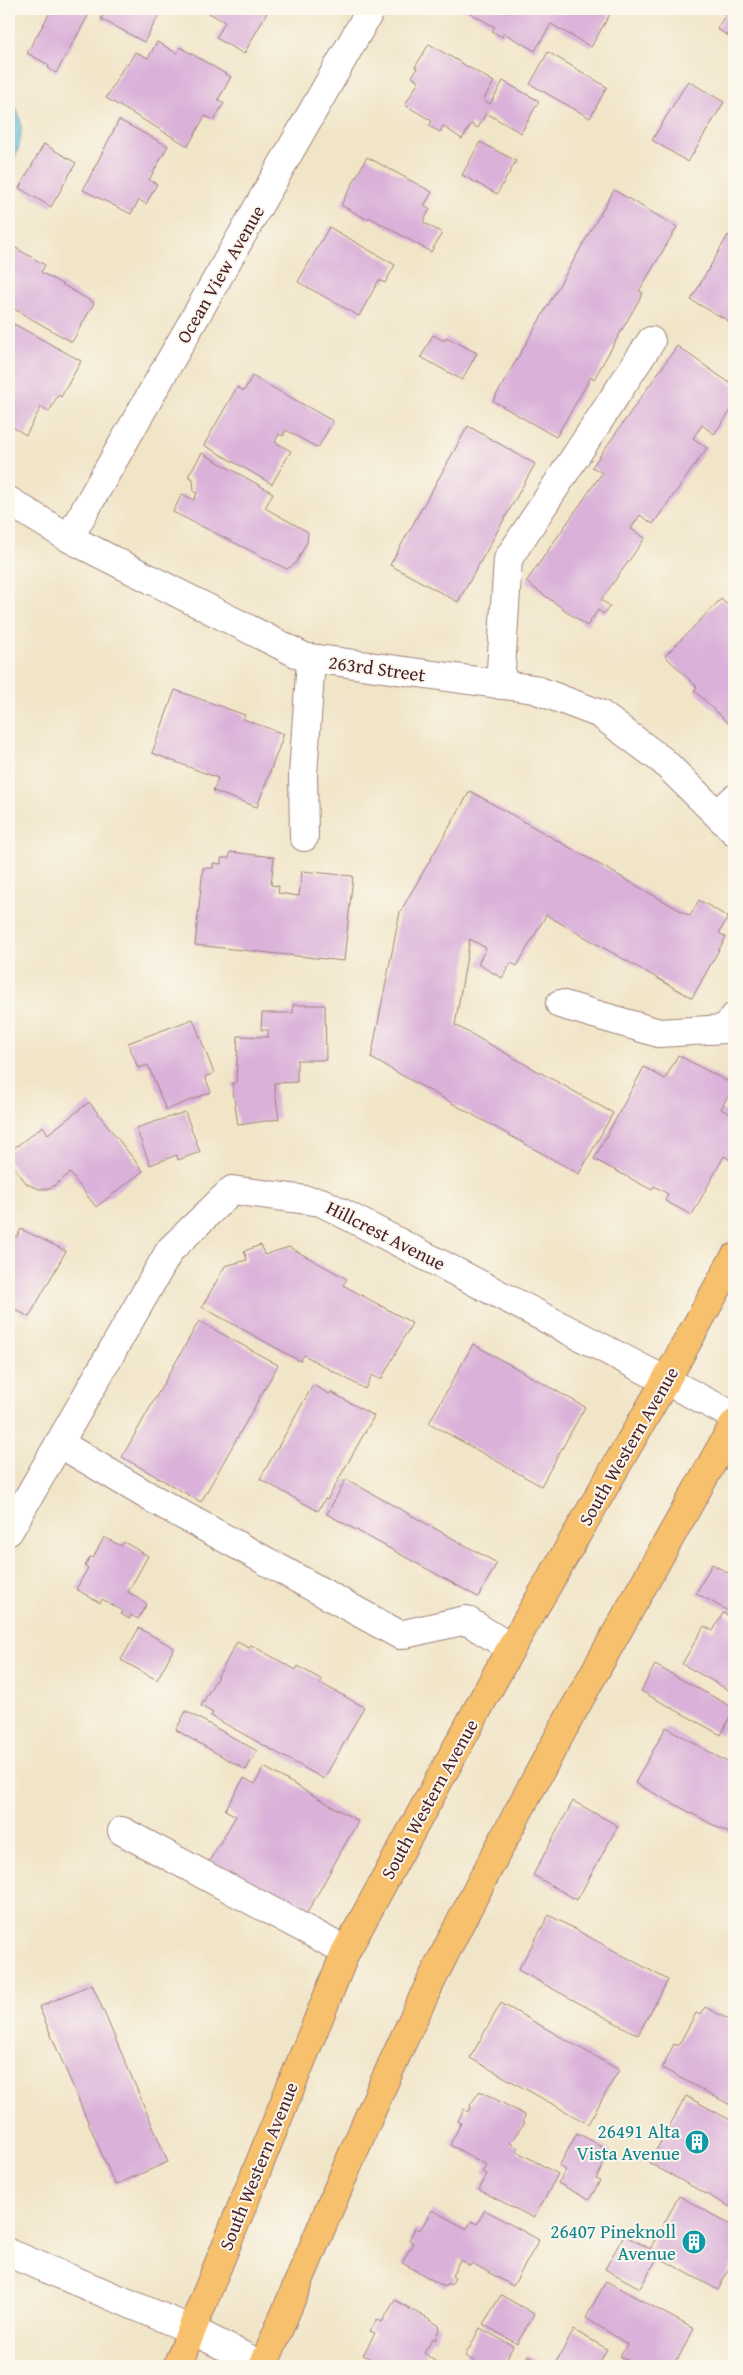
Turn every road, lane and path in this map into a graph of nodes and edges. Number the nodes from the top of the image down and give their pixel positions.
1 (371, 9) edge
2 (651, 341) dead end
3 (9, 501) edge
4 (69, 538) junction
5 (311, 659) junction
6 (500, 685) junction
7 (729, 815) edge
8 (304, 837) dead end
9 (560, 1004) dead end
10 (734, 1017) edge
11 (734, 1258) edge
12 (666, 1380) junction
13 (734, 1416) edge
14 (734, 1424) edge
15 (60, 1442) junction
16 (9, 1531) edge
17 (511, 1648) junction
18 (122, 1831) dead end
19 (346, 1951) junction
20 (9, 2253) edge
21 (192, 2330) junction
22 (177, 2366) edge
23 (263, 2366) edge

1 - 4 street, Ocean View Avenue
2 - 6 street
3 - 4 street, 263rd Street
4 - 5 street, 263rd Street
5 - 6 street, 263rd Street
5 - 8 street
6 - 7 street, 263rd Street
9 - 10 street
11 - 12 main road, South Western Avenue
12 - 13 street, Hillcrest Avenue
12 - 15 street, Hillcrest Avenue
12 - 17 main road, South Western Avenue
14 - 23 main road
15 - 16 street, Hillcrest Avenue
15 - 17 street
17 - 19 main road, South Western Avenue
18 - 19 street
19 - 21 main road, South Western Avenue
20 - 21 street
21 - 22 main road, South Western Avenue
21 - 23 street

